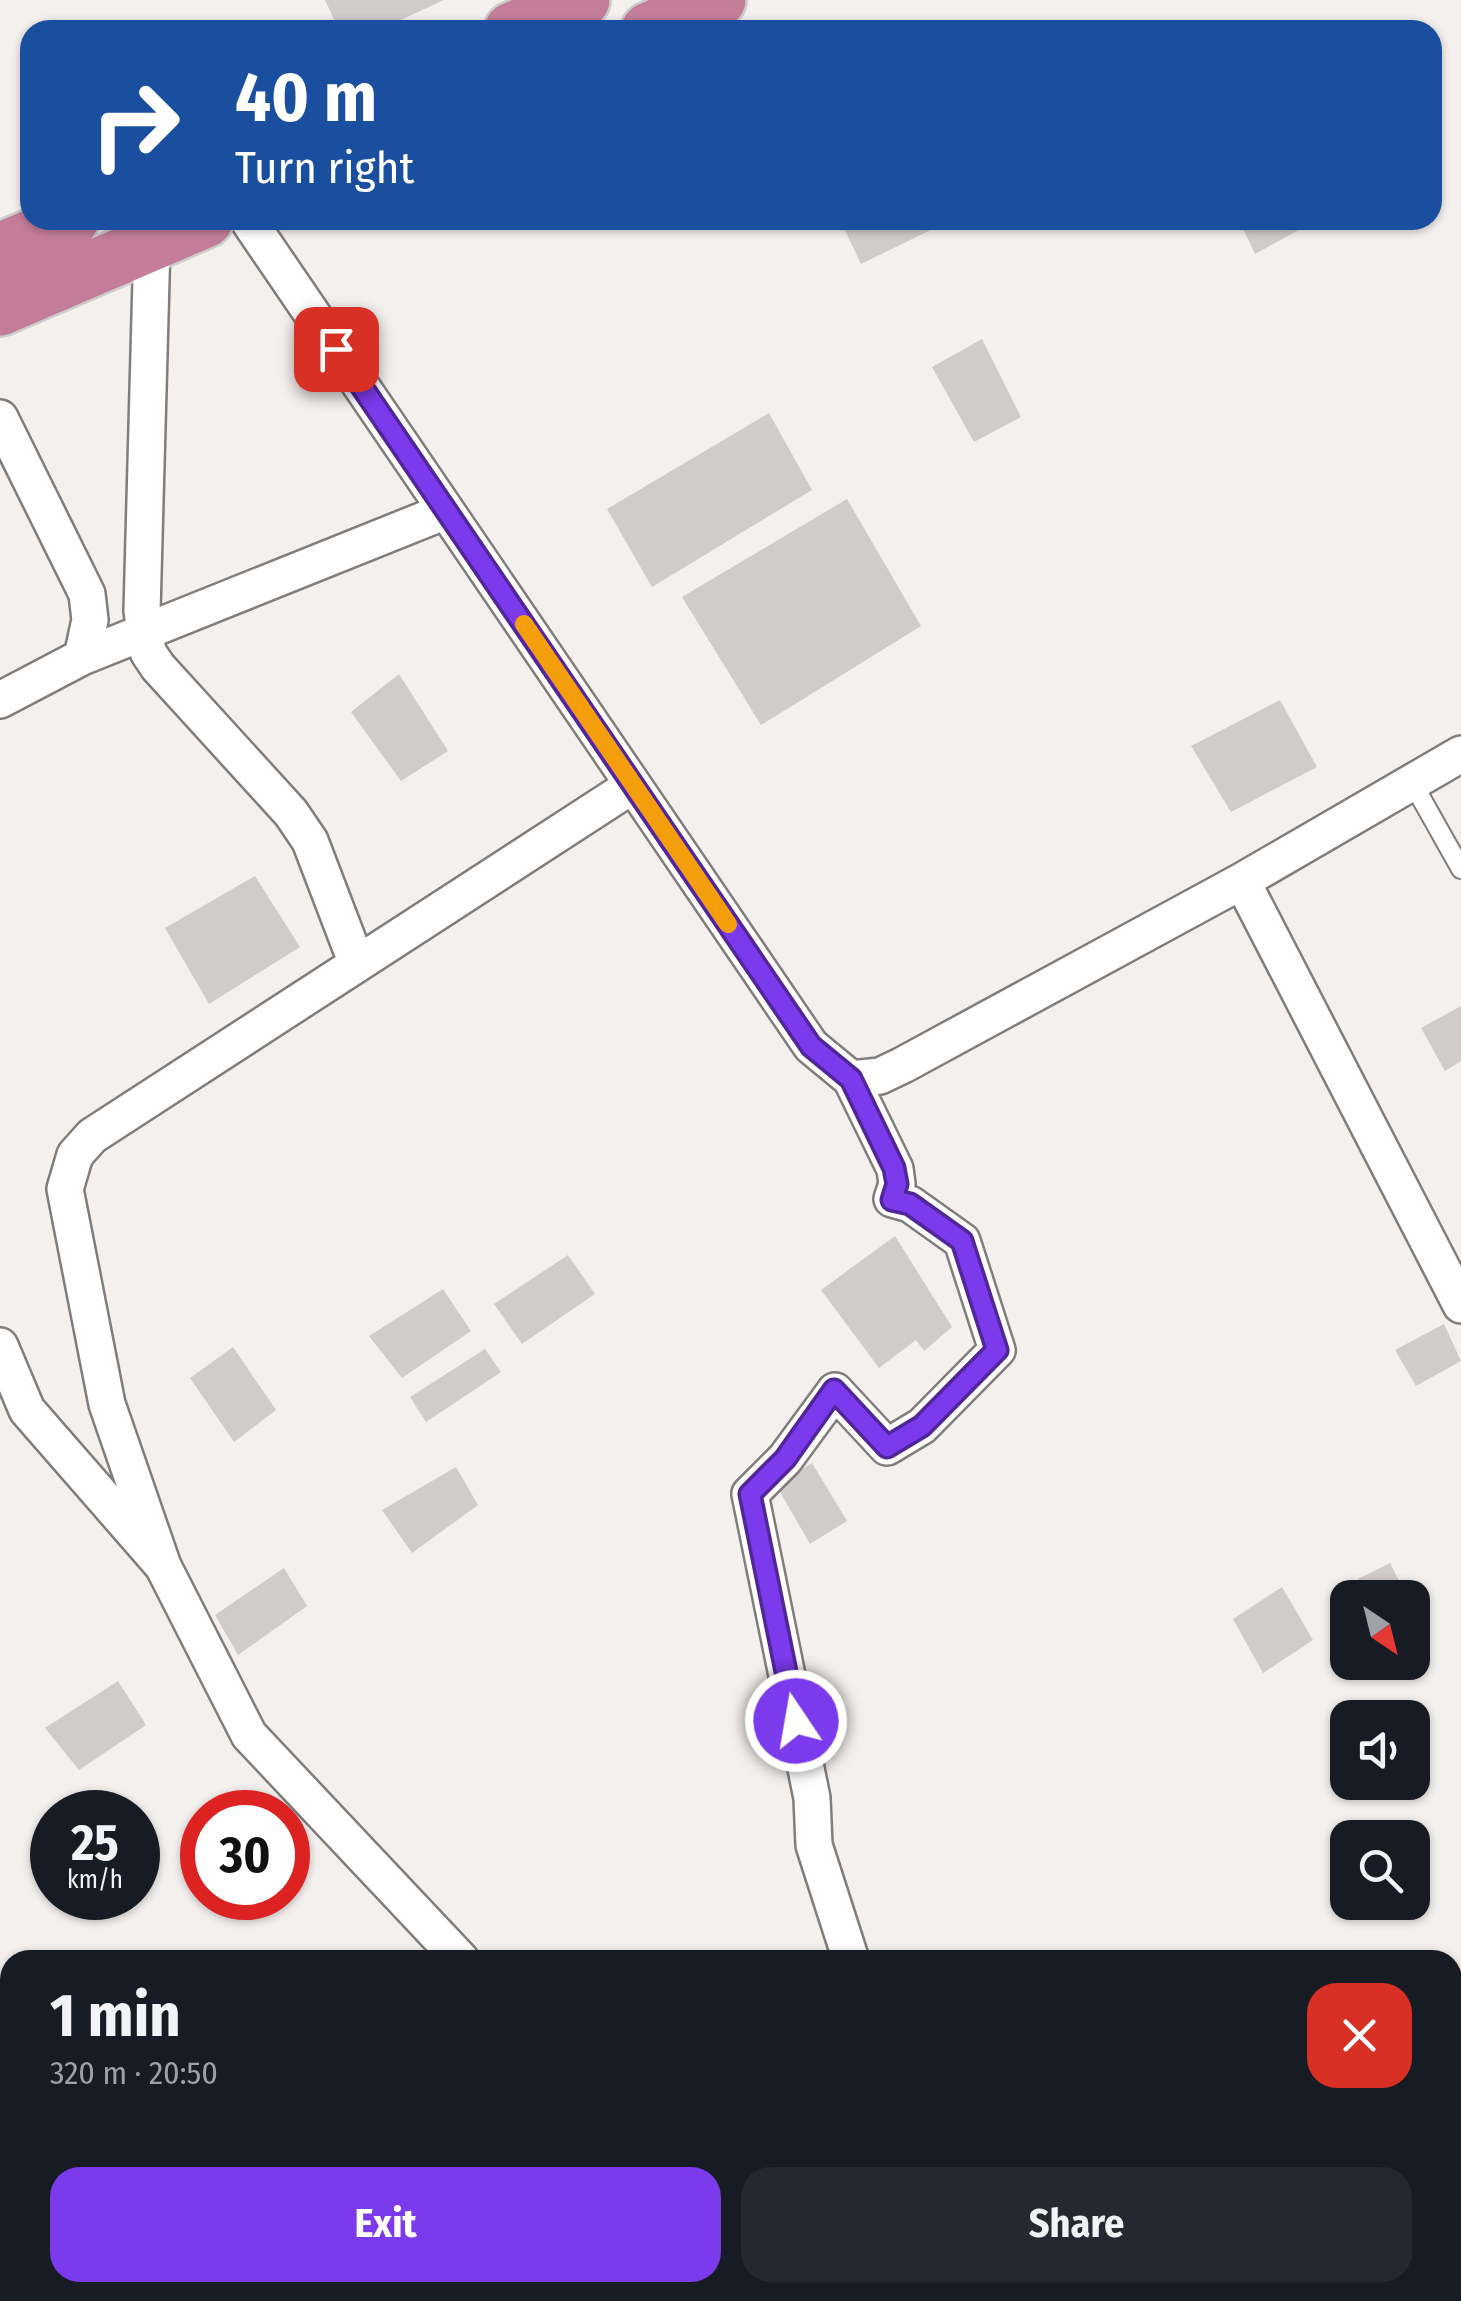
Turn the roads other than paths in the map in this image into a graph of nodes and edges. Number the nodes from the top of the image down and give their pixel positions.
1 (582, 0) edge
2 (718, 0) edge
3 (535, 20) edge
4 (671, 20) edge
5 (47, 230) edge
6 (182, 230) edge
7 (255, 230) edge
8 (152, 243) junction
9 (0, 250) edge
10 (0, 308) edge
11 (0, 418) edge
12 (446, 511) junction
13 (144, 632) junction
14 (82, 657) junction
15 (0, 700) edge
16 (1461, 754) edge
17 (1412, 782) junction
18 (633, 784) junction
19 (1461, 869) edge
20 (1242, 880) junction
21 (357, 964) junction
22 (851, 1079) junction
23 (1461, 1306) edge
24 (0, 1346) edge
25 (162, 1566) junction
26 (451, 1950) edge
27 (848, 1950) edge

1 - 3 highway
2 - 4 highway
5 - 9 highway
6 - 8 highway
7 - 12 street
8 - 10 highway
8 - 13 street
11 - 14 street
12 - 13 street
12 - 18 street
13 - 14 street
13 - 21 street
14 - 15 street
16 - 17 street
17 - 19 lane
17 - 20 street
18 - 21 street
18 - 22 street
20 - 22 street
20 - 23 street
21 - 25 street
22 - 27 street
24 - 25 street
25 - 26 street

